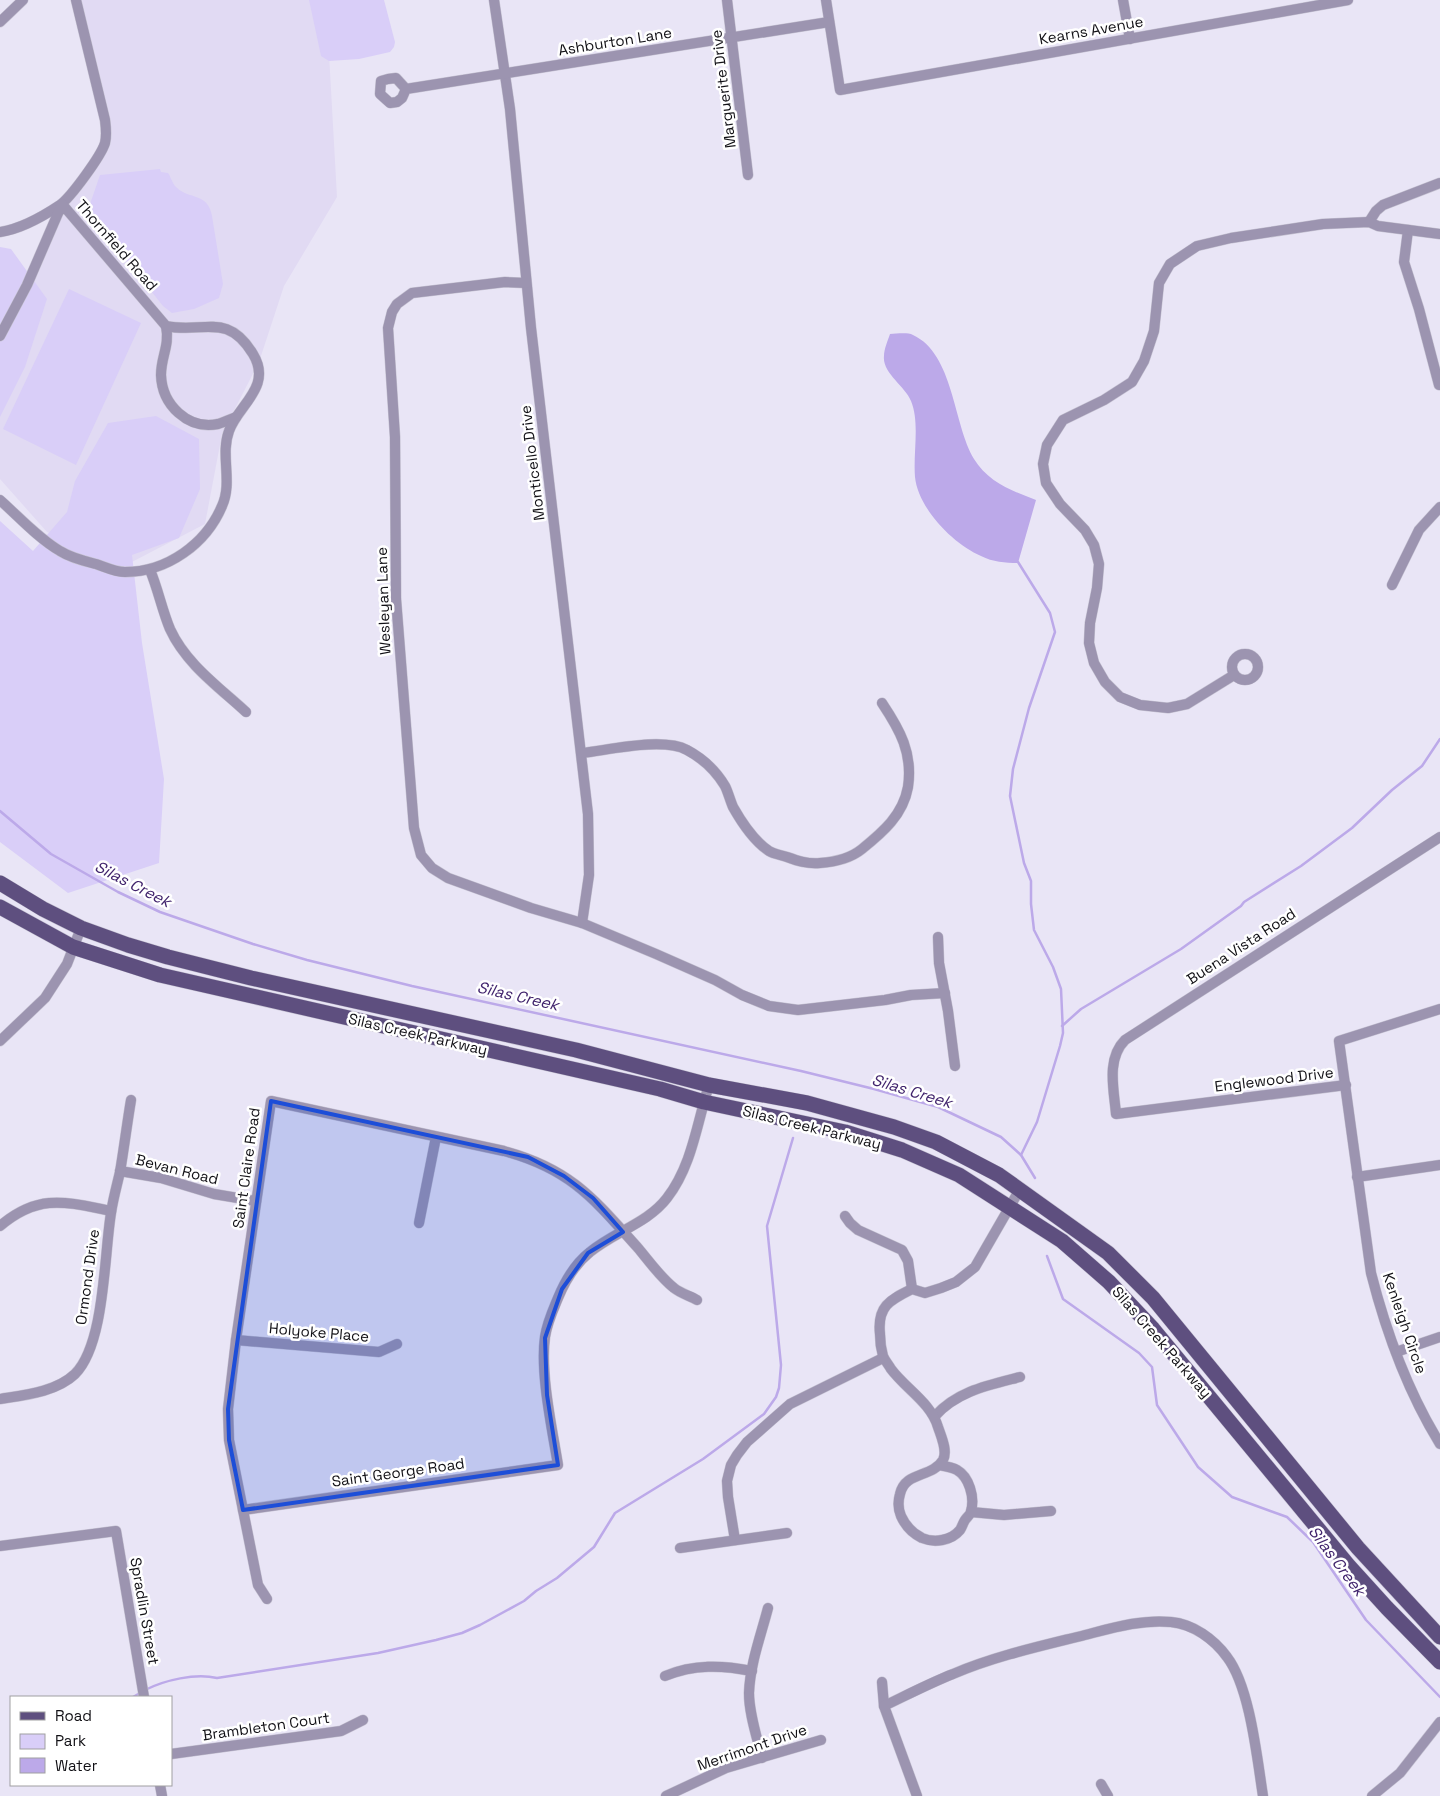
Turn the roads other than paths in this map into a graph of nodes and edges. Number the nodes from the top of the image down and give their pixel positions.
1 (23, 0) edge
2 (76, 0) edge
3 (494, 0) edge
4 (727, 0) edge
5 (826, 0) edge
6 (1123, 0) edge
7 (1348, 0) edge
8 (0, 22) edge
9 (829, 22) junction
10 (733, 38) junction
11 (1130, 39) junction
12 (504, 73) junction
13 (406, 89) dead end
14 (748, 175) dead end
15 (1440, 183) edge
16 (62, 204) junction
17 (1369, 222) junction
18 (1408, 230) junction
19 (0, 232) edge
20 (1440, 234) edge
21 (526, 282) junction
22 (166, 326) junction
23 (0, 336) edge
24 (1439, 385) edge
25 (236, 417) junction
26 (0, 500) edge
27 (1440, 507) edge
28 (150, 570) junction
29 (1392, 585) dead end
30 (1234, 674) dead end
31 (882, 703) dead end
32 (246, 712) dead end
33 (582, 753) junction
34 (1440, 836) edge
35 (0, 884) edge
36 (0, 907) edge
37 (582, 923) junction
38 (81, 928) junction
39 (938, 936) dead end
40 (73, 947) junction
41 (945, 994) junction
42 (1440, 1009) edge
43 (0, 1041) edge
44 (955, 1066) dead end
45 (709, 1085) junction
46 (1346, 1086) junction
47 (130, 1100) dead end
48 (704, 1102) junction
49 (1116, 1114) joint
50 (436, 1138) junction
51 (1440, 1165) edge
52 (120, 1171) junction
53 (1357, 1177) junction
54 (1020, 1189) junction
55 (256, 1201) junction
56 (1009, 1207) junction
57 (111, 1211) junction
58 (845, 1216) dead end
59 (420, 1223) dead end
60 (0, 1226) edge
61 (623, 1232) junction
62 (912, 1290) junction
63 (697, 1300) dead end
64 (1440, 1337) edge
65 (236, 1340) junction
66 (397, 1344) dead end
67 (1396, 1352) junction
68 (883, 1358) junction
69 (1020, 1377) dead end
70 (0, 1399) edge
71 (935, 1416) junction
72 (1440, 1444) edge
73 (939, 1465) junction
74 (242, 1510) junction
75 (1051, 1511) dead end
76 (971, 1512) junction
77 (787, 1533) dead end
78 (735, 1540) junction
79 (0, 1546) edge
80 (680, 1548) dead end
81 (267, 1599) dead end
82 (768, 1608) dead end
83 (1440, 1637) edge
84 (1440, 1662) edge
85 (752, 1671) junction
86 (665, 1676) dead end
87 (882, 1682) dead end
88 (144, 1696) edge
89 (884, 1706) junction
90 (362, 1720) dead end
91 (1440, 1722) edge
92 (821, 1740) dead end
93 (172, 1754) edge
94 (762, 1758) junction
95 (1101, 1784) dead end
96 (666, 1796) edge
97 (917, 1796) edge
98 (1108, 1796) edge
99 (1263, 1796) edge
100 (1372, 1796) edge

1 - 8 street
2 - 16 street
3 - 12 street, Monticello Drive
4 - 10 street, Marguerite Drive
5 - 9 street
6 - 11 street
7 - 11 street, Kearns Avenue
9 - 10 street, Ashburton Lane
9 - 11 street, Kearns Avenue
10 - 12 street, Ashburton Lane
10 - 14 street, Marguerite Drive
12 - 13 street, Ashburton Lane
12 - 21 street, Monticello Drive
15 - 17 street
16 - 19 street
16 - 22 street, Thornfield Road
16 - 23 street, Thornfield Road
17 - 18 street
17 - 30 street
18 - 20 street
18 - 24 street
21 - 33 street, Monticello Drive
21 - 37 street, Wesleyan Lane
22 - 25 street
22 - 25 street
25 - 28 street
26 - 28 street
27 - 29 street
28 - 32 street
31 - 33 street
33 - 37 street, Monticello Drive
34 - 49 street, Buena Vista Road
35 - 38 main road, Silas Creek Parkway
36 - 40 main road, Silas Creek Parkway
37 - 41 street, Wesleyan Lane
38 - 40 street
38 - 45 main road, Silas Creek Parkway
39 - 41 street
40 - 43 street
40 - 48 main road, Silas Creek Parkway
41 - 44 street
42 - 46 street, Englewood Drive
45 - 48 street
45 - 54 main road, Silas Creek Parkway
46 - 49 street, Englewood Drive
46 - 53 street, Kenleigh Circle
47 - 52 street, Ormond Drive
48 - 56 main road, Silas Creek Parkway
48 - 61 street
50 - 55 street, Saint Claire Road
50 - 59 street
50 - 61 street, Saint Claire Road
51 - 53 street
52 - 55 street, Bevan Road
52 - 57 street, Ormond Drive
53 - 67 street, Kenleigh Circle
54 - 56 street
54 - 83 main road, Silas Creek Parkway
55 - 65 street, Saint Claire Road
56 - 62 street
56 - 84 main road, Silas Creek Parkway
57 - 60 street
57 - 70 street, Ormond Drive
58 - 62 street
61 - 63 street, Saint Claire Road
61 - 74 street, Saint George Road
62 - 68 street
64 - 67 street
65 - 66 street, Holyoke Place
65 - 74 street, Saint Claire Road
67 - 72 street, Kenleigh Circle
68 - 71 street
68 - 78 street
69 - 71 street
71 - 73 street
73 - 76 street
73 - 76 street
74 - 81 street, Saint Claire Road
75 - 76 street
77 - 78 street
78 - 80 street
79 - 88 street, Spradlin Street
82 - 85 street
85 - 86 street
85 - 94 street
87 - 89 street
89 - 97 street
89 - 99 street
90 - 93 street, Brambleton Court
91 - 100 street
92 - 94 street, Merrimont Drive
94 - 96 street, Merrimont Drive
95 - 98 street

